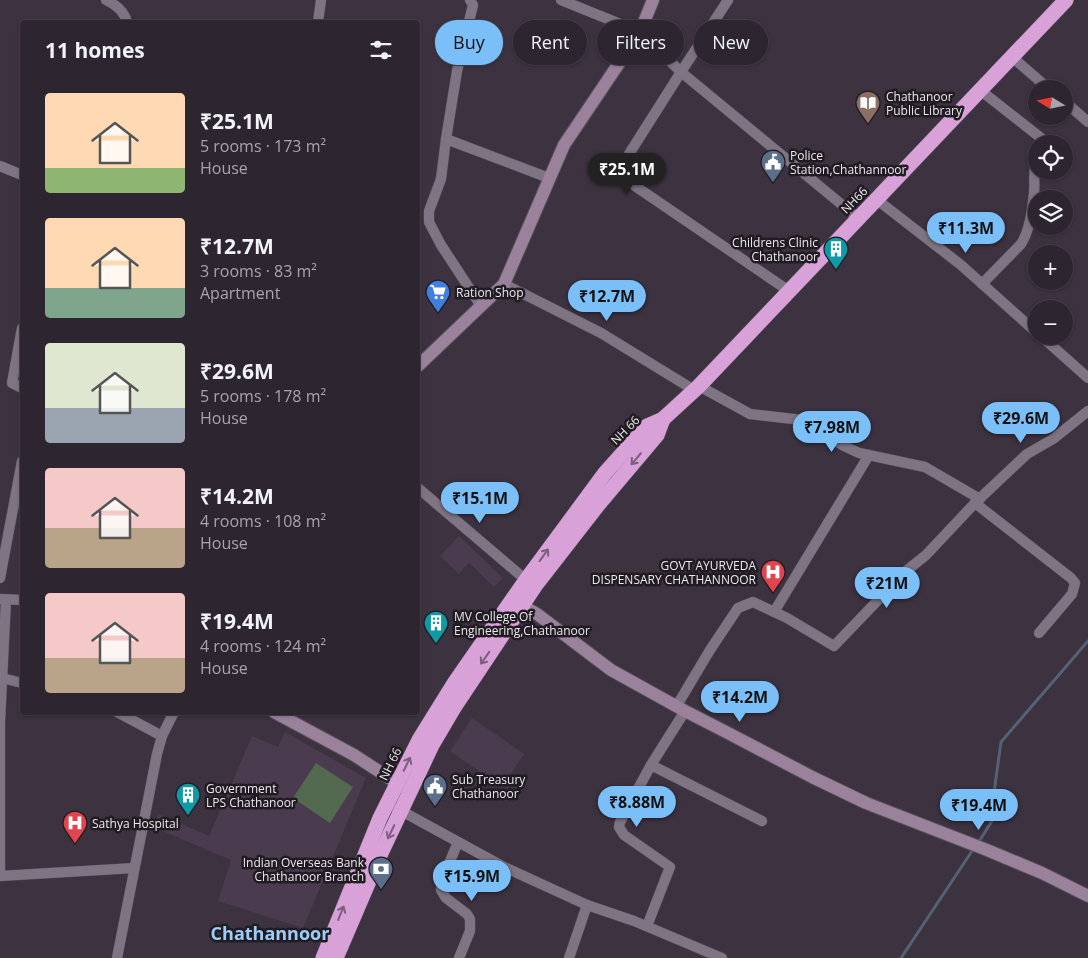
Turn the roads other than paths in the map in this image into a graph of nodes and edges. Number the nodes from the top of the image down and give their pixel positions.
1 (106, 0) edge
2 (320, 0) edge
3 (470, 0) edge
4 (561, 0) edge
5 (653, 0) edge
6 (728, 0) edge
7 (1066, 0) edge
8 (126, 20) edge
9 (318, 20) edge
10 (610, 20) edge
11 (645, 20) edge
12 (1012, 57) junction
13 (618, 65) edge
14 (674, 65) edge
15 (681, 72) junction
16 (1039, 80) edge
17 (980, 90) junction
18 (1073, 109) edge
19 (1088, 122) edge
20 (1037, 135) edge
21 (446, 139) junction
22 (0, 166) edge
23 (20, 174) edge
24 (550, 178) junction
25 (1034, 180) edge
26 (876, 199) junction
27 (858, 218) junction
28 (504, 284) junction
29 (982, 284) junction
30 (789, 291) junction
31 (481, 306) junction
32 (1028, 325) edge
33 (20, 339) edge
34 (1051, 345) edge
35 (420, 364) edge
36 (1088, 378) edge
37 (20, 387) edge
38 (696, 388) junction
39 (1088, 411) edge
40 (662, 419) junction
41 (869, 455) junction
42 (20, 472) edge
43 (420, 490) edge
44 (978, 501) junction
45 (0, 578) edge
46 (526, 580) junction
47 (3, 600) edge
48 (20, 600) edge
49 (517, 602) junction
50 (774, 612) junction
51 (1039, 633) dead end
52 (2, 678) junction
53 (20, 682) edge
54 (680, 709) junction
55 (123, 715) edge
56 (172, 715) edge
57 (280, 715) edge
58 (162, 736) junction
59 (651, 765) junction
60 (404, 788) junction
61 (388, 804) junction
62 (401, 811) junction
63 (762, 820) dead end
64 (458, 842) junction
65 (134, 868) junction
66 (0, 876) edge
67 (1088, 896) edge
68 (587, 905) junction
69 (647, 926) junction
70 (117, 958) edge
71 (323, 958) edge
72 (336, 958) edge
73 (458, 958) edge
74 (569, 958) edge
75 (722, 958) edge

1 - 8 street
2 - 9 street
3 - 21 street
4 - 10 street
5 - 11 street
6 - 15 street
7 - 12 highway, NH66 / NH66
12 - 16 street
12 - 17 highway, NH66 / NH66
13 - 24 street
14 - 15 street
15 - 27 street
15 - 30 street
17 - 20 street
17 - 26 highway, NH66 / NH66
18 - 19 street
21 - 24 street
21 - 31 street
22 - 23 street
24 - 28 street
25 - 29 street
26 - 27 highway, NH66 / NH66
26 - 29 street
27 - 30 highway, NH66 / NH66
28 - 31 street
28 - 38 street
29 - 32 street
30 - 38 highway, NH66 / NH66
31 - 35 street
33 - 37 street
34 - 36 street
38 - 40 highway, NH66 / NH66
38 - 41 street
39 - 44 street
46 -> 40 highway, NH 66 / NH66
40 -> 49 highway, NH 66 / NH66
41 - 44 street
41 - 50 street
42 - 45 street
43 - 46 street
44 - 50 street
44 - 51 street
46 - 49 highway, NH 66 / NH66
47 - 48 street
47 - 52 street
49 - 54 street
49 - 60 highway, NH 66 / NH66
50 - 54 street
52 - 53 street
52 - 66 street
54 - 59 street
54 - 67 street
55 - 58 street
56 - 58 street
57 - 60 street
58 - 65 street
59 - 63 street
59 - 69 street
60 - 61 highway, NH 66 / NH66
60 - 62 highway, NH 66 / NH66
61 - 62 street
71 -> 61 highway, NH 66 / NH66
62 - 64 street
62 -> 72 highway, NH 66 / NH66
64 - 68 street
64 - 73 street
65 - 66 street
65 - 70 street
68 - 69 street
68 - 74 street
69 - 75 street

